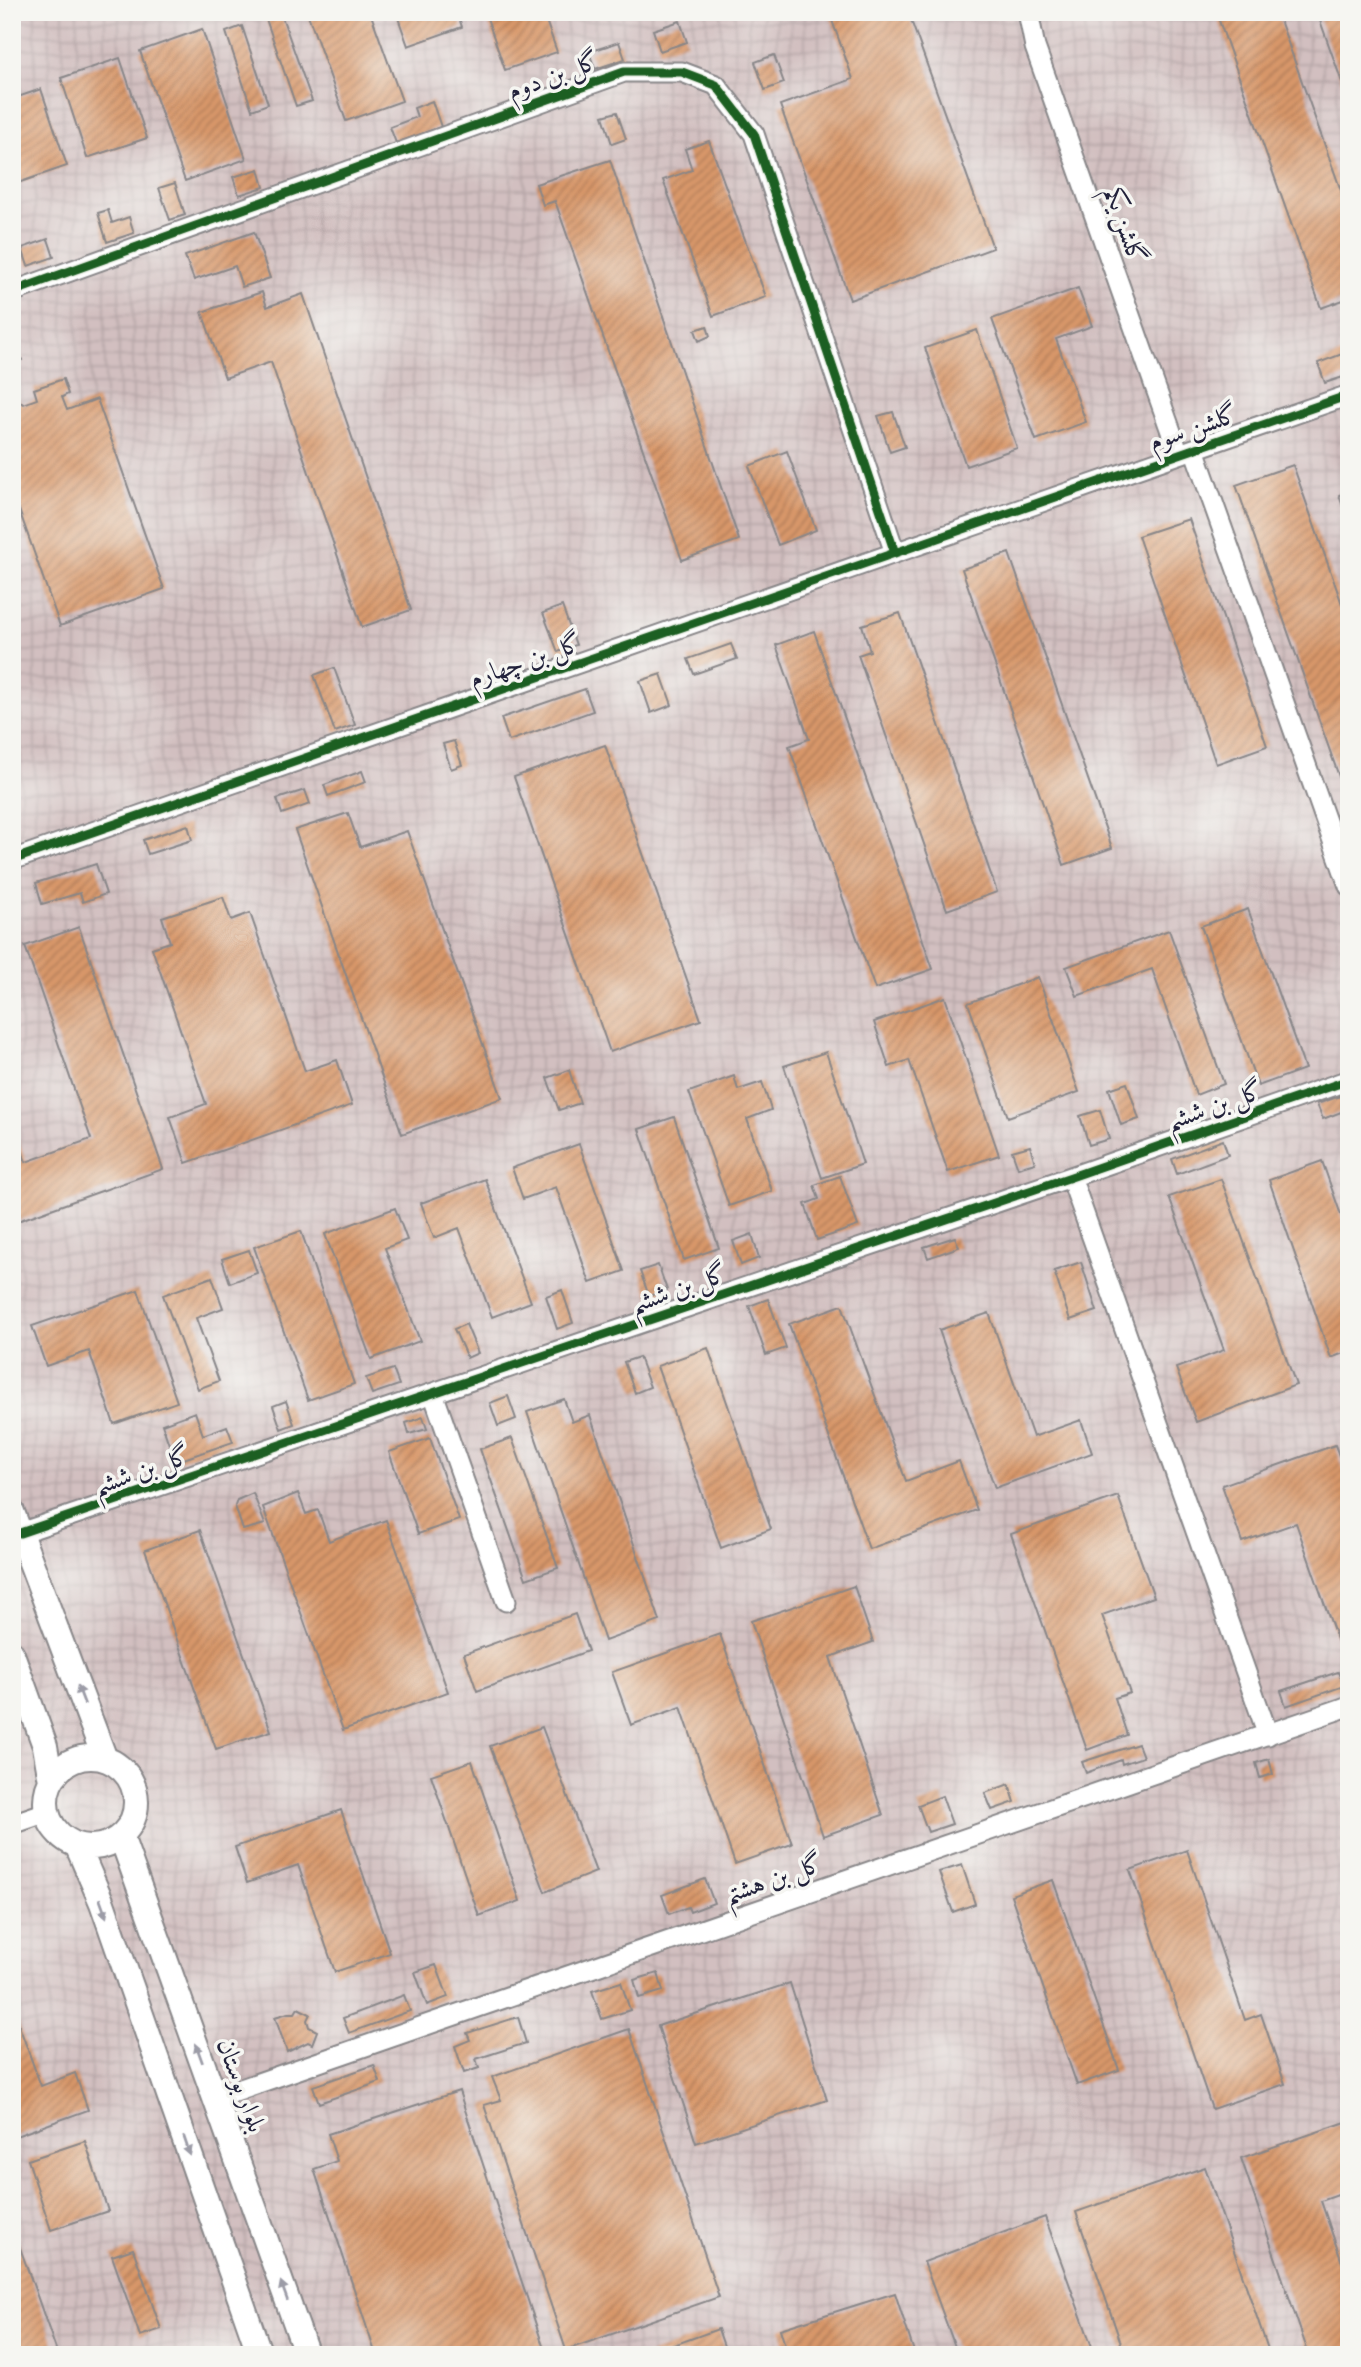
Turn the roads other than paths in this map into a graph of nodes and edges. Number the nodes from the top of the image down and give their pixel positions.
1 (1028, 12) edge
2 (12, 292) edge
3 (1349, 395) edge
4 (1186, 451) junction
5 (1052, 499) joint
6 (895, 553) junction
7 (12, 860) edge
8 (1349, 886) edge
9 (1349, 1080) edge
10 (1071, 1177) junction
11 (433, 1393) junction
12 (16, 1522) edge
13 (506, 1601) dead end
14 (12, 1654) edge
15 (1349, 1706) edge
16 (1268, 1735) junction
17 (105, 1759) junction
18 (51, 1781) junction
19 (47, 1812) junction
20 (12, 1824) edge
21 (121, 1836) junction
22 (77, 1845) junction
23 (215, 2098) junction
24 (260, 2355) edge
25 (307, 2355) edge

1 - 4 street, گلشن یکم
2 - 6 street, گل بن دوم
3 - 4 street, گلشن سوم
4 - 5 street, گلشن سوم
4 - 8 street, گلشن یکم
5 - 6 street, گل بن چهارم
6 - 7 street, گل بن چهارم
9 - 10 street, گل بن ششم
10 - 11 street, گل بن ششم
10 - 16 street
11 - 12 street, گل بن ششم
11 - 13 street
17 -> 12 street
14 - 18 street
15 - 16 street, گل بن هشتم
16 - 23 street, گل بن هشتم
17 - 18 street
17 - 21 street
18 - 19 street
19 - 20 street
19 - 22 street
21 - 22 street
23 -> 21 street, بلوار بوستان
22 -> 24 street
25 -> 23 street, بلوار بوستان

